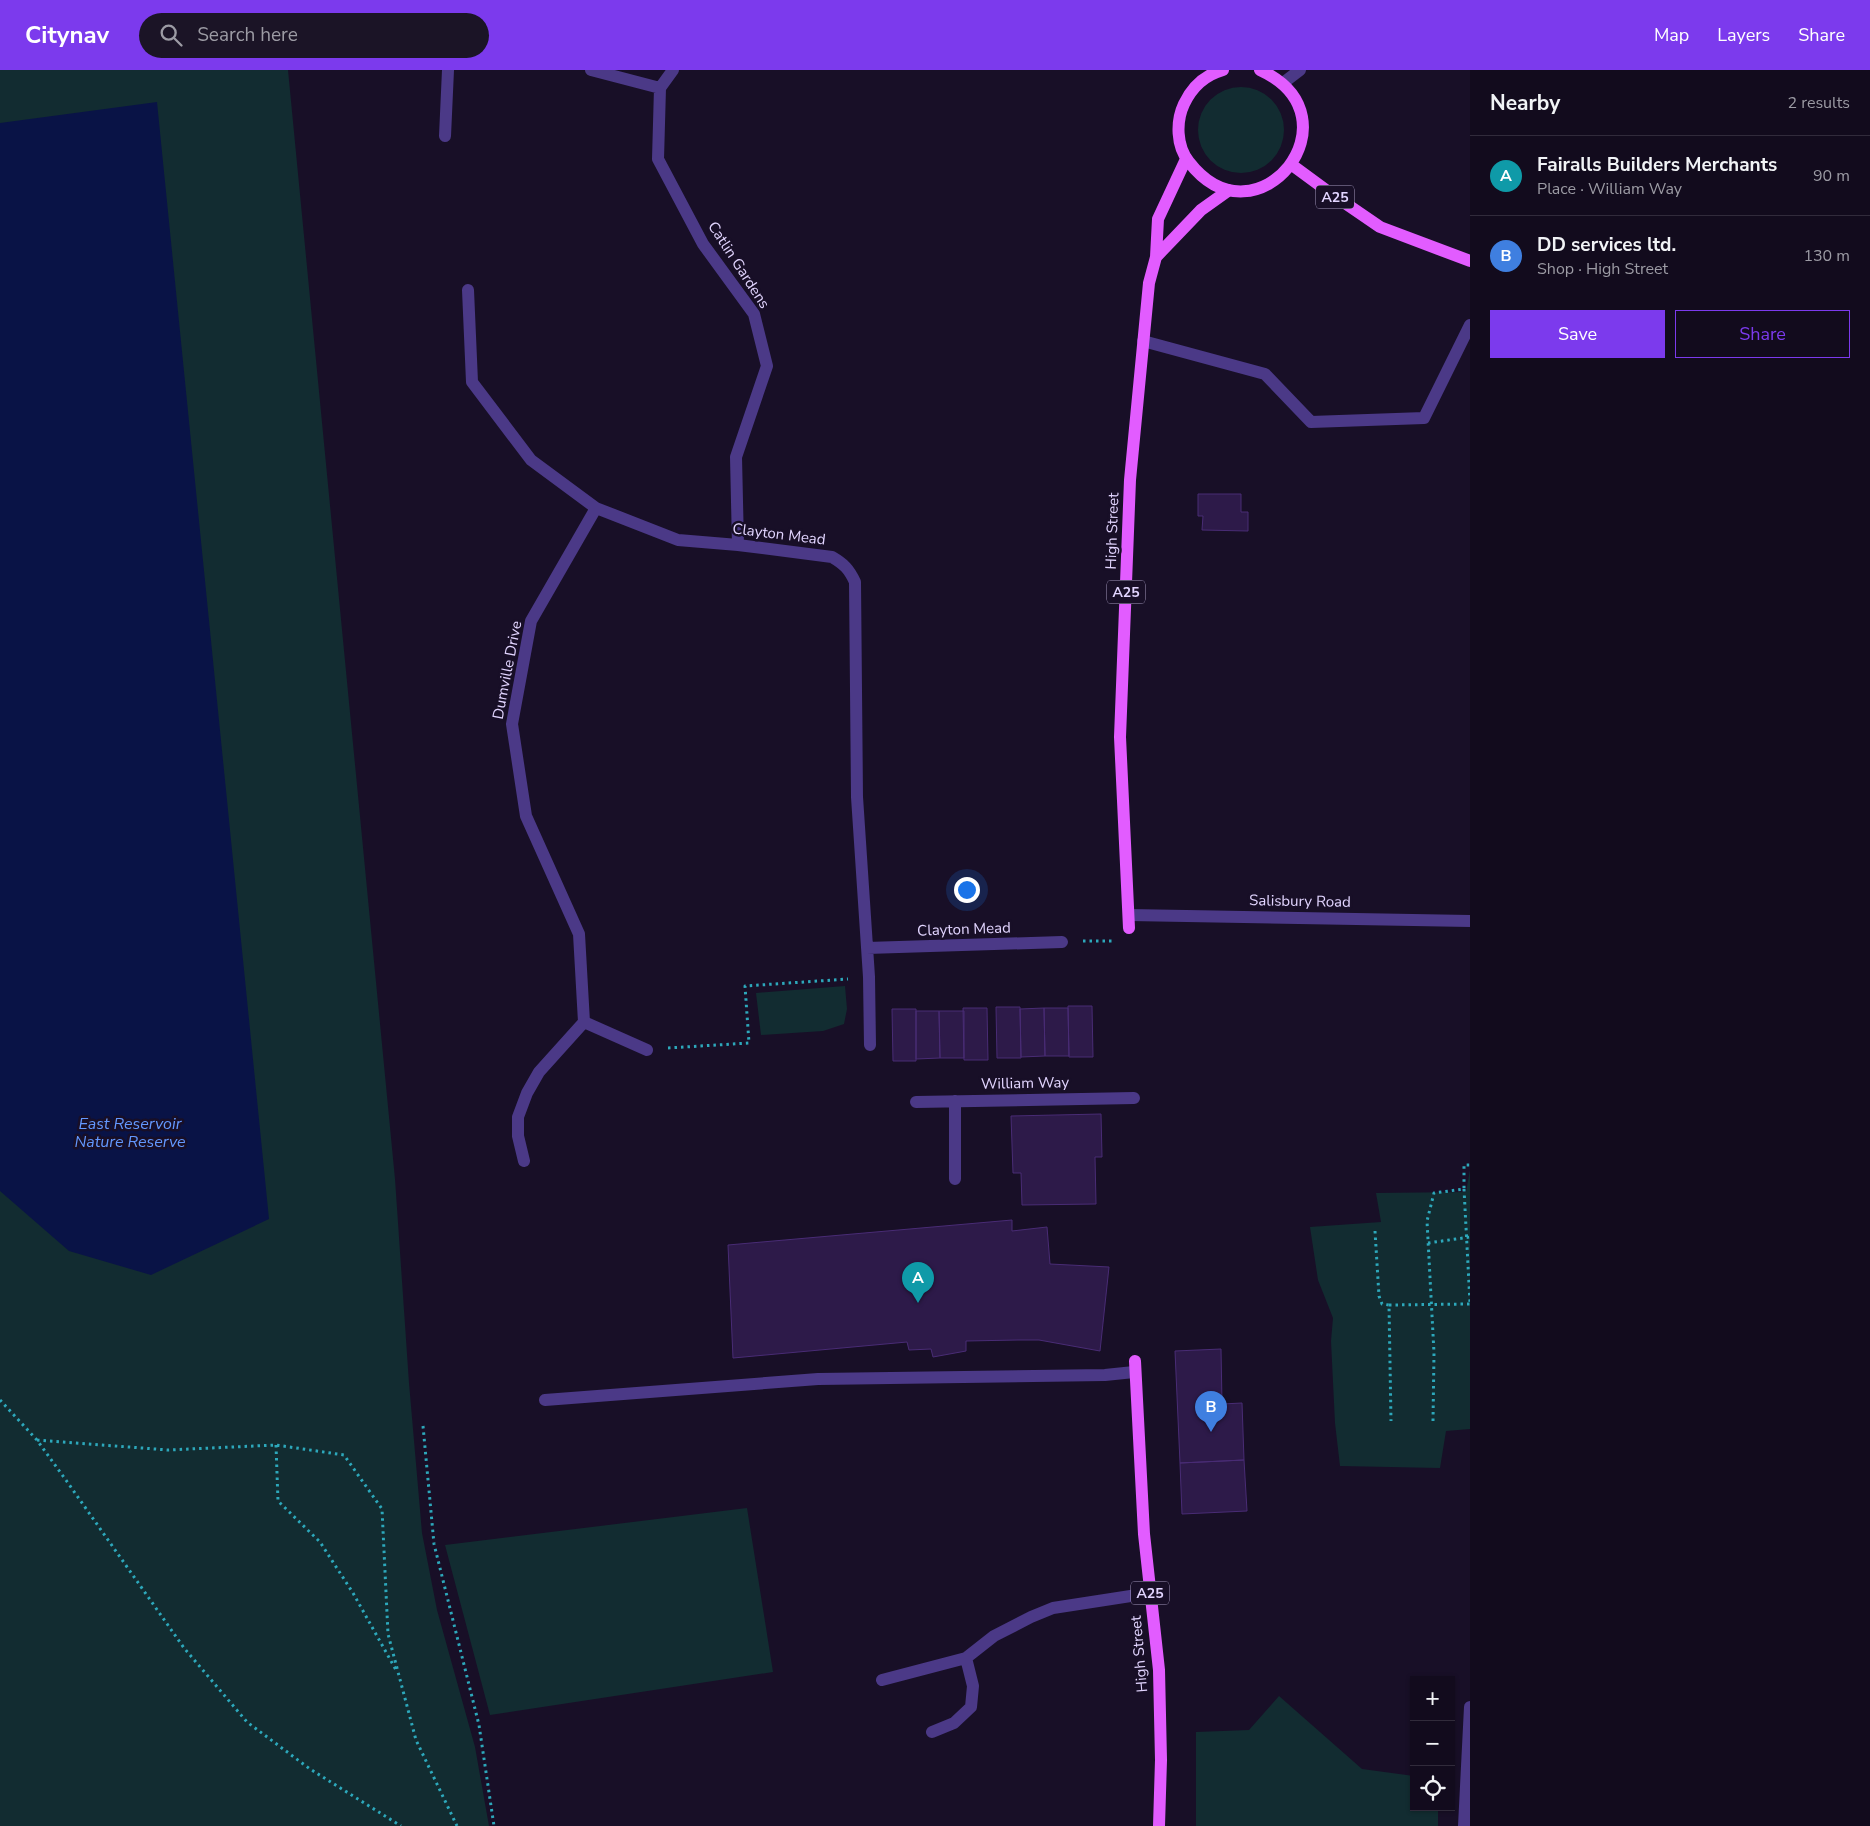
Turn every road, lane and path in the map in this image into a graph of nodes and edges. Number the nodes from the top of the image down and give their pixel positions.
1 (448, 70) edge
2 (591, 70) edge
3 (673, 70) edge
4 (1260, 70) edge
5 (1300, 70) edge
6 (1216, 71) edge
7 (1283, 83) junction
8 (660, 88) junction
9 (445, 136) dead end
10 (1186, 159) junction
11 (1292, 164) junction
12 (1229, 190) junction
13 (1156, 257) junction
14 (1470, 261) edge
15 (468, 290) dead end
16 (1470, 325) edge
17 (1143, 341) junction
18 (596, 508) junction
19 (738, 545) junction
20 (1129, 915) junction
21 (1470, 920) edge
22 (1129, 928) dead end
23 (1120, 941) dead end
24 (1062, 942) joint
25 (867, 948) junction
26 (869, 977) junction
27 (584, 1022) junction
28 (870, 1045) dead end
29 (647, 1050) joint
30 (1134, 1098) dead end
31 (955, 1101) junction
32 (916, 1102) dead end
33 (524, 1161) dead end
34 (1470, 1165) edge
35 (955, 1179) dead end
36 (1464, 1189) junction
37 (1375, 1231) dead end
38 (1468, 1238) edge
39 (1428, 1243) junction
40 (1431, 1304) junction
41 (1470, 1304) edge
42 (1389, 1305) junction
43 (1135, 1367) joint
44 (0, 1400) edge
45 (545, 1400) dead end
46 (1391, 1421) dead end
47 (1433, 1421) dead end
48 (423, 1426) dead end
49 (37, 1440) junction
50 (276, 1445) junction
51 (1150, 1593) junction
52 (966, 1658) junction
53 (399, 1675) junction
54 (882, 1680) dead end
55 (1470, 1707) edge
56 (932, 1732) dead end
57 (401, 1826) edge
58 (457, 1826) edge
59 (494, 1826) edge
60 (1159, 1826) edge
61 (1464, 1826) edge

1 - 9 street
2 - 8 street
3 - 8 street
4 - 7 main road
5 - 7 street
6 - 10 main road
7 - 11 main road
8 - 19 street, Catlin Gardens
10 - 12 main road
10 - 13 main road, High Street / A25
11 - 12 main road
11 - 14 main road, A25
12 - 13 main road, High Street / A25
13 - 17 main road, High Street / A25
15 - 18 street, Clayton Mead
16 - 17 street
17 - 20 main road, High Street / A25
18 - 19 street, Clayton Mead
18 - 27 street, Dumville Drive
19 - 25 street, Clayton Mead
20 - 21 street, Salisbury Road
20 - 22 main road, High Street / A25
23 - 24 path
24 - 25 street, Clayton Mead
25 - 26 street, Clayton Mead
26 - 28 street, Clayton Mead
26 - 29 path
27 - 29 street
27 - 33 street
30 - 31 street, William Way
31 - 32 street, William Way
31 - 35 street
34 - 36 path
36 - 38 path
36 - 39 path
37 - 42 path
38 - 39 path
38 - 41 path
39 - 40 path
40 - 41 path
40 - 42 path
40 - 47 path
42 - 46 path
43 - 45 street
43 - 51 main road, High Street / A25
44 - 49 path
48 - 59 path
49 - 50 path
49 - 57 path
50 - 53 path
50 - 53 path
51 - 52 street
51 - 60 main road, High Street / A25
52 - 54 street
52 - 56 street
53 - 58 path
55 - 61 street

